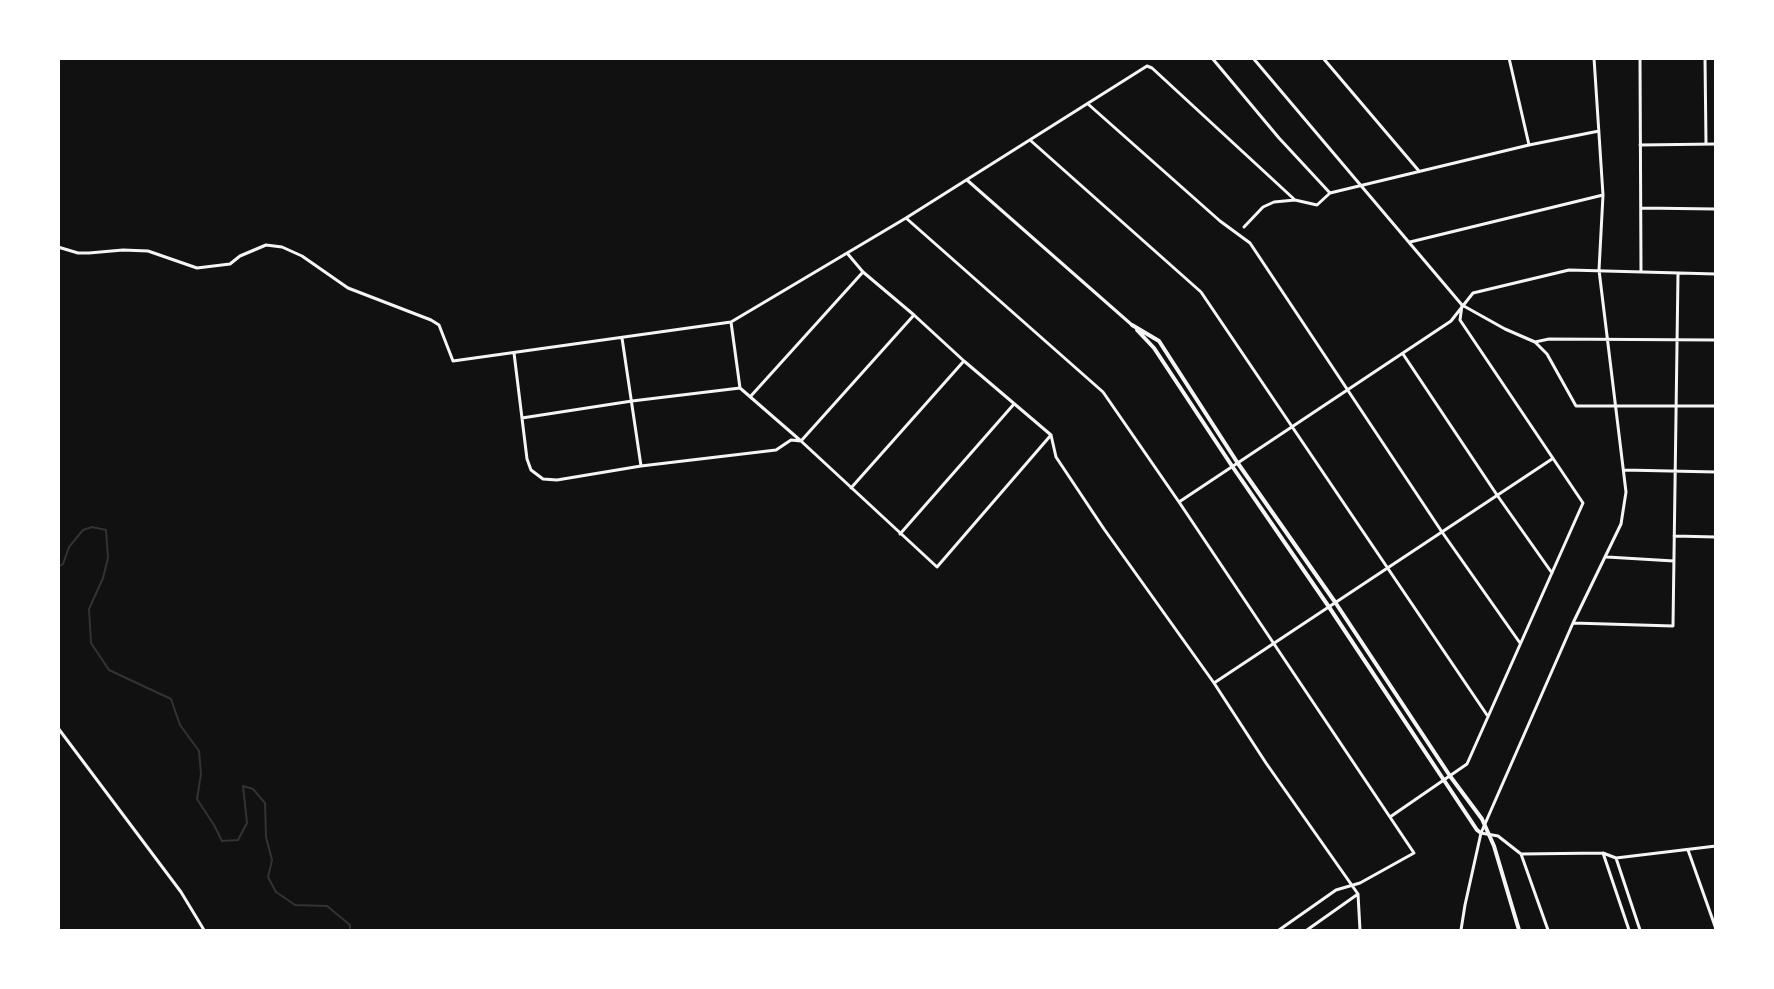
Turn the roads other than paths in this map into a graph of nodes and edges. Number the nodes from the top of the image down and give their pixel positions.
1 (1212, 58) edge
2 (1254, 58) edge
3 (1323, 58) edge
4 (1509, 58) edge
5 (1594, 58) edge
6 (1640, 58) edge
7 (1705, 58) edge
8 (1088, 104) junction
9 (1599, 131) junction
10 (1030, 140) junction
11 (1706, 144) junction
12 (1716, 144) edge
13 (1529, 145) junction
14 (1640, 145) junction
15 (1419, 171) junction
16 (967, 180) junction
17 (1361, 186) junction
18 (1330, 193) junction
19 (1604, 195) junction
20 (1295, 201) junction
21 (1641, 208) junction
22 (1716, 209) edge
23 (906, 218) junction
24 (1244, 227) dead end
25 (1410, 242) junction
26 (58, 247) edge
27 (847, 253) junction
28 (1599, 270) junction
29 (863, 272) junction
30 (1641, 272) junction
31 (1678, 274) junction
32 (1716, 274) edge
33 (1462, 305) junction
34 (914, 315) junction
35 (731, 322) junction
36 (1132, 325) junction
37 (622, 338) junction
38 (1608, 339) junction
39 (1677, 340) junction
40 (1716, 340) edge
41 (1535, 342) junction
42 (514, 353) junction
43 (1403, 354) junction
44 (964, 361) junction
45 (740, 388) junction
46 (1348, 389) junction
47 (750, 397) junction
48 (632, 401) junction
49 (1014, 404) junction
50 (1616, 405) junction
51 (1676, 405) junction
52 (1716, 406) edge
53 (522, 418) junction
54 (1292, 425) junction
55 (1051, 435) junction
56 (801, 441) junction
57 (1552, 459) junction
58 (1237, 462) junction
59 (641, 466) junction
60 (1232, 466) junction
61 (1624, 470) junction
62 (1675, 471) junction
63 (1716, 472) edge
64 (851, 488) junction
65 (1497, 495) junction
66 (1179, 502) junction
67 (1443, 532) junction
68 (900, 534) junction
69 (1674, 536) junction
70 (1716, 537) edge
71 (1607, 556) junction
72 (1674, 561) junction
73 (1388, 567) junction
74 (1552, 573) junction
75 (1335, 602) junction
76 (1329, 607) junction
77 (1573, 623) junction
78 (1272, 642) junction
79 (1520, 643) junction
80 (1214, 683) junction
81 (1487, 715) junction
82 (58, 728) edge
83 (1450, 776) junction
84 (1444, 780) junction
85 (1390, 817) junction
86 (1484, 825) junction
87 (1481, 833) junction
88 (1490, 835) junction
89 (1716, 846) edge
90 (1688, 850) junction
91 (1603, 853) junction
92 (1521, 854) junction
93 (1616, 858) junction
94 (1353, 886) junction
95 (1358, 894) junction
96 (1716, 929) edge
97 (204, 930) edge
98 (1279, 930) edge
99 (1307, 930) edge
100 (1360, 930) edge
101 (1461, 930) edge
102 (1519, 930) edge
103 (1548, 930) edge
104 (1629, 930) edge
105 (1640, 930) edge

1 - 18 street
2 - 17 street
3 - 15 street
4 - 13 street
5 - 9 street
6 - 14 street
7 - 11 street
8 - 10 street
8 - 20 street
8 - 46 street
9 - 13 street
9 - 19 street
10 - 16 street
10 - 54 street
11 - 12 street
11 - 14 street
13 - 15 street
14 - 21 street
15 - 17 street
16 - 23 street
16 - 36 street
17 - 18 street
17 - 25 street
18 - 20 street
19 - 25 street
19 - 28 street
20 - 24 street
21 - 22 street
21 - 30 street
23 - 27 street
23 - 66 street
25 - 33 street
26 - 42 street
27 - 29 street
27 - 35 street
28 - 30 street
28 - 33 street
28 - 38 street
29 - 34 street
29 - 47 street
30 - 31 street
31 - 32 street
31 - 39 street
33 - 41 street
33 - 43 street
33 - 57 street
34 - 44 street
34 - 56 street
35 - 37 street
35 - 45 street
36 - 58 street
36 - 60 street
37 - 42 street
37 - 48 street
38 - 39 street
38 - 41 street
38 - 50 street
39 - 40 street
39 - 51 street
41 - 50 street
42 - 53 street
43 - 46 street
43 - 65 street
44 - 49 street
44 - 64 street
45 - 47 street
45 - 48 street
46 - 54 street
46 - 67 street
47 - 56 street
48 - 53 street
48 - 59 street
49 - 55 street
49 - 68 street
50 - 51 street
50 - 61 street
51 - 52 street
51 - 62 street
53 - 59 street
54 - 58 street
54 - 73 street
55 - 68 street
55 - 80 street
56 - 59 street
56 - 64 street
57 - 65 street
57 - 74 street
58 - 60 street
58 - 75 street
60 - 66 street
60 - 76 street
61 - 62 street
61 - 71 street
62 - 63 street
62 - 69 street
64 - 68 street
65 - 67 street
65 - 74 street
66 - 78 street
67 - 73 street
67 - 79 street
69 - 70 street
69 - 72 street
71 - 72 street
71 - 77 street
72 - 77 street
73 - 75 street
73 - 81 street
74 - 79 street
75 - 76 street
75 - 83 street
76 - 78 street
76 - 84 street
77 - 86 street
78 - 80 street
78 - 85 street
79 - 81 street
80 - 94 street
81 - 83 street
82 - 97 street
83 - 84 street
83 - 86 street
84 - 85 street
84 - 87 street
85 - 94 street
86 - 87 street
86 - 88 street
87 - 88 street
87 - 101 street
88 - 92 street
88 - 102 street
89 - 90 street
90 - 93 street
90 - 96 street
91 - 92 street
91 - 93 street
91 - 104 street
92 - 103 street
93 - 105 street
94 - 95 street
94 - 98 street
95 - 99 street
95 - 100 street

